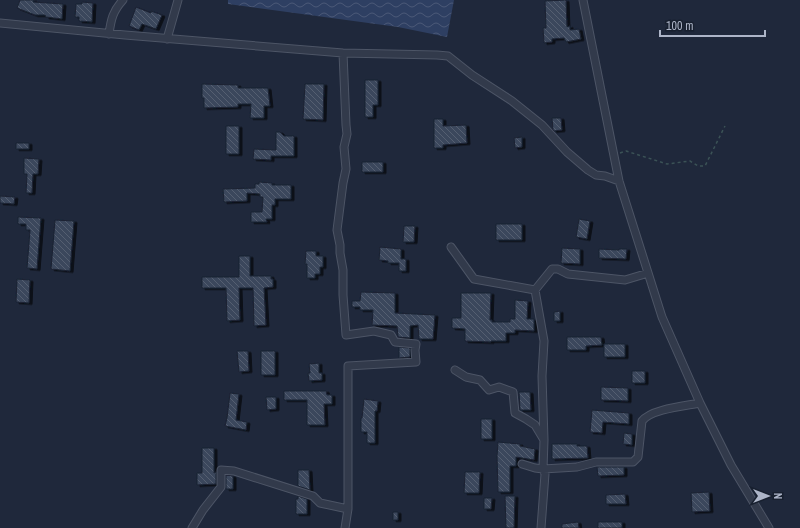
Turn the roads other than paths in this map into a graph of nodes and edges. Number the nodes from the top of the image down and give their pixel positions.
1 (123, 0) edge
2 (178, 0) edge
3 (583, 0) edge
4 (0, 22) edge
5 (109, 34) junction
6 (167, 39) junction
7 (343, 53) junction
8 (619, 181) junction
9 (452, 247) dead end
10 (645, 274) dead end
11 (535, 290) junction
12 (455, 370) dead end
13 (700, 403) junction
14 (544, 440) junction
15 (522, 464) dead end
16 (543, 469) junction
17 (348, 509) junction
18 (192, 528) edge
19 (345, 528) edge
20 (541, 528) edge
21 (769, 528) edge

1 - 5 street
2 - 6 street
3 - 8 street
4 - 5 street
5 - 6 street
6 - 7 street
7 - 8 street
7 - 17 street
8 - 13 street
9 - 11 street
10 - 11 street
11 - 14 street
12 - 14 street
13 - 16 street
13 - 21 street
14 - 16 street
15 - 16 street
16 - 20 street
17 - 18 street
17 - 19 street

